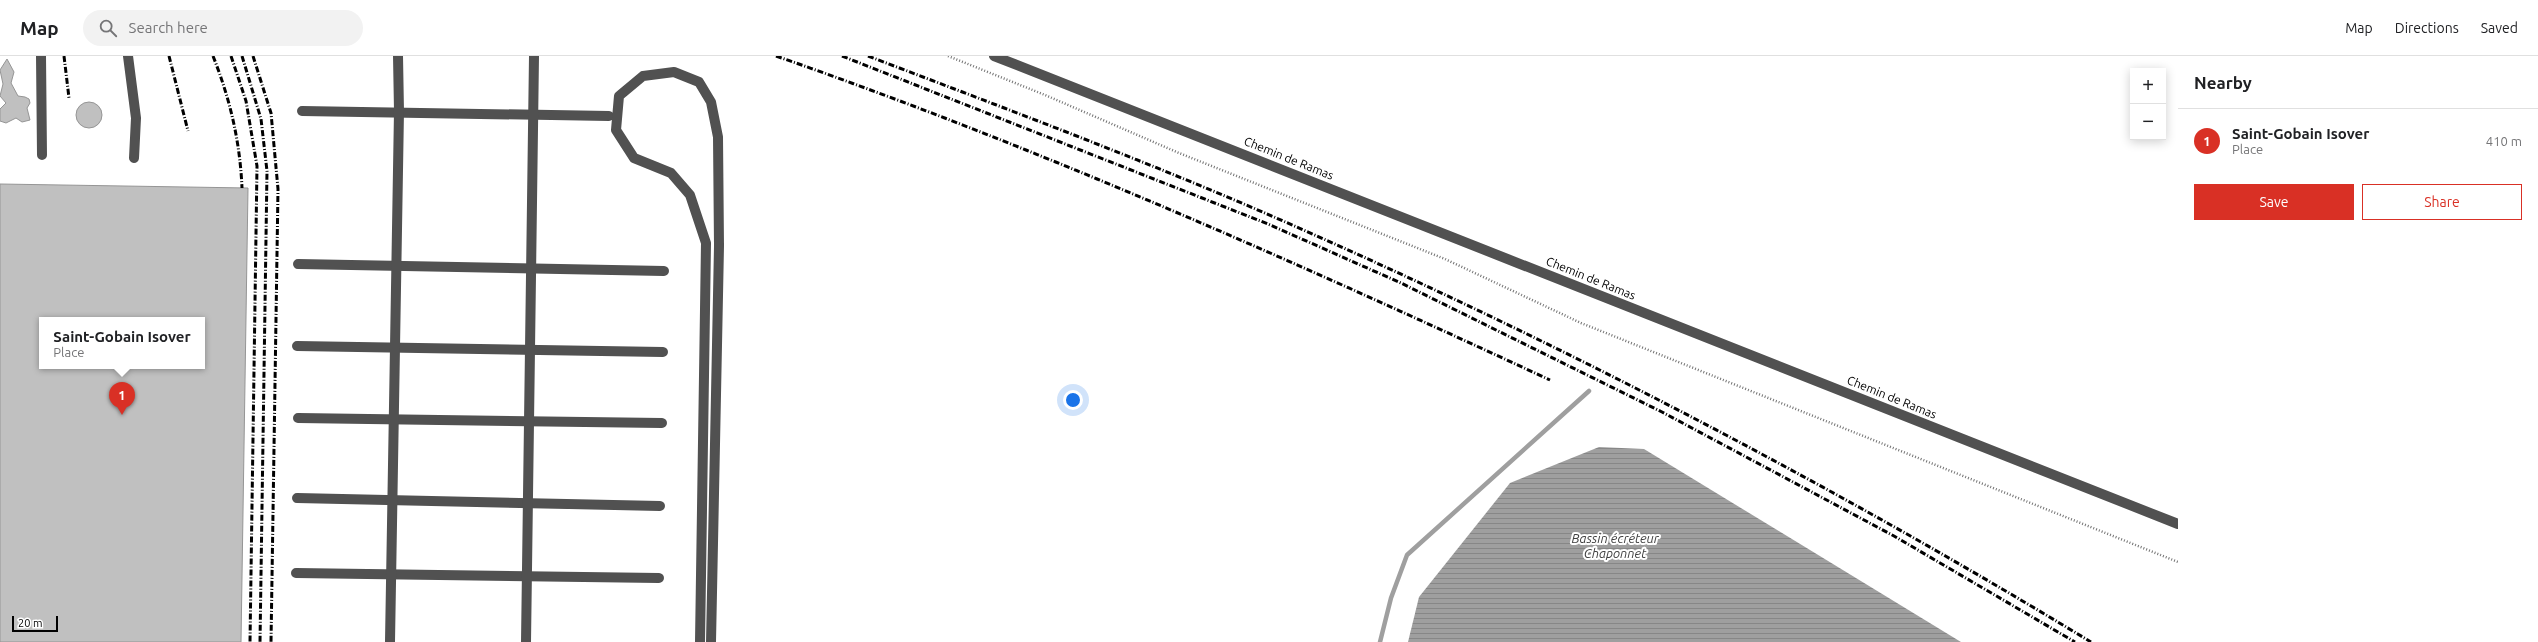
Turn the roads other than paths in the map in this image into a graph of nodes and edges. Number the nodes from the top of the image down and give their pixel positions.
1 (41, 56) edge
2 (128, 56) edge
3 (398, 56) edge
4 (534, 56) edge
5 (994, 56) edge
6 (302, 111) dead end
7 (399, 111) junction
8 (534, 113) junction
9 (608, 116) dead end
10 (42, 155) dead end
11 (134, 158) dead end
12 (298, 264) dead end
13 (396, 266) junction
14 (532, 268) junction
15 (664, 271) dead end
16 (297, 346) dead end
17 (395, 347) junction
18 (531, 350) junction
19 (663, 352) dead end
20 (298, 418) dead end
21 (394, 420) junction
22 (530, 422) junction
23 (662, 423) dead end
24 (297, 498) dead end
25 (392, 500) junction
26 (528, 504) junction
27 (660, 506) dead end
28 (2178, 524) edge
29 (296, 573) dead end
30 (391, 574) junction
31 (527, 577) junction
32 (659, 578) dead end
33 (390, 642) edge
34 (526, 642) edge
35 (700, 642) edge
36 (711, 642) edge

1 - 10 street
2 - 11 street
3 - 7 street
4 - 8 street
5 - 28 street, Chemin de Ramas
6 - 7 street
7 - 8 street
7 - 13 street
8 - 9 street
8 - 14 street
12 - 13 street
13 - 14 street
13 - 17 street
14 - 15 street
14 - 18 street
16 - 17 street
17 - 18 street
17 - 21 street
18 - 19 street
18 - 22 street
20 - 21 street
21 - 22 street
21 - 25 street
22 - 23 street
22 - 26 street
24 - 25 street
25 - 26 street
25 - 30 street
26 - 27 street
26 - 31 street
29 - 30 street
30 - 31 street
30 - 33 street
31 - 32 street
31 - 34 street
35 - 36 street

